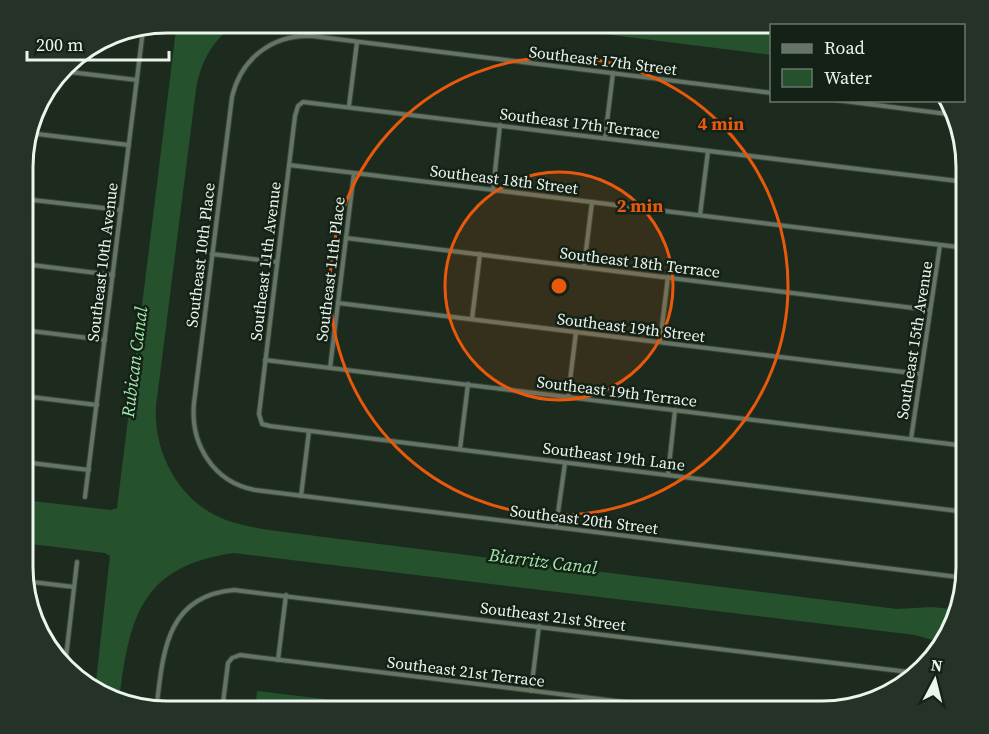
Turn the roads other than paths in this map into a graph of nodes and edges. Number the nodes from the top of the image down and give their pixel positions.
1 (142, 36) edge
2 (357, 42) junction
3 (256, 55) joint
4 (72, 72) edge
5 (613, 73) junction
6 (137, 80) junction
7 (770, 93) edge
8 (852, 102) edge
9 (299, 104) joint
10 (349, 106) junction
11 (945, 114) edge
12 (500, 125) junction
13 (38, 134) edge
14 (604, 138) junction
15 (129, 145) junction
16 (708, 151) junction
17 (289, 165) junction
18 (354, 173) junction
19 (956, 181) edge
20 (493, 190) junction
21 (33, 200) edge
22 (592, 202) junction
23 (121, 210) junction
24 (700, 215) junction
25 (346, 238) junction
26 (940, 245) junction
27 (956, 247) edge
28 (212, 254) junction
29 (480, 254) junction
30 (277, 262) junction
31 (33, 265) edge
32 (584, 267) junction
33 (113, 275) junction
34 (668, 277) junction
35 (338, 303) junction
36 (930, 310) junction
37 (472, 319) junction
38 (33, 331) edge
39 (576, 332) junction
40 (105, 340) junction
41 (660, 342) junction
42 (266, 360) junction
43 (330, 368) junction
44 (920, 374) junction
45 (468, 384) junction
46 (33, 397) edge
47 (568, 397) junction
48 (97, 405) junction
49 (675, 410) junction
50 (261, 422) joint
51 (309, 431) junction
52 (911, 439) junction
53 (956, 445) edge
54 (460, 449) junction
55 (209, 462) joint
56 (33, 463) edge
57 (565, 463) junction
58 (89, 470) junction
59 (668, 475) junction
60 (301, 496) junction
61 (85, 497) dead end
62 (956, 510) edge
63 (556, 527) junction
64 (77, 562) dead end
65 (956, 576) edge
66 (34, 582) edge
67 (74, 587) junction
68 (286, 595) junction
69 (539, 626) junction
70 (66, 652) edge
71 (278, 660) junction
72 (905, 672) edge
73 (531, 691) junction
74 (157, 701) edge
75 (223, 701) edge
76 (614, 701) edge

1 - 6 street, Southeast 10th Avenue
2 - 3 street, Southeast 17th Street
2 - 5 street, Southeast 17th Street
2 - 10 street
3 - 28 street, Southeast 10th Place
4 - 6 street
5 - 7 street, Southeast 17th Street
5 - 14 street
6 - 15 street, Southeast 10th Avenue
8 - 11 street
9 - 10 street, Southeast 17th Terrace
9 - 17 street, Southeast 11th Avenue
10 - 12 street, Southeast 17th Terrace
12 - 14 street, Southeast 17th Terrace
12 - 20 street
13 - 15 street
14 - 16 street, Southeast 17th Terrace
15 - 23 street, Southeast 10th Avenue
16 - 19 street, Southeast 17th Terrace
16 - 24 street
17 - 18 street, Southeast 18th Street
17 - 30 street, Southeast 11th Avenue
18 - 20 street, Southeast 18th Street
18 - 25 street, Southeast 11th Place
20 - 22 street, Southeast 18th Street
21 - 23 street
22 - 24 street, Southeast 18th Street
22 - 32 street
23 - 33 street, Southeast 10th Avenue
24 - 26 street, Southeast 18th Street
25 - 29 street, Southeast 18th Terrace
25 - 35 street, Southeast 11th Place
26 - 27 street, Southeast 18th Street
26 - 36 street, Southeast 15th Avenue
28 - 30 street
28 - 55 street, Southeast 10th Place
29 - 32 street, Southeast 18th Terrace
29 - 37 street
30 - 42 street, Southeast 11th Avenue
31 - 33 street
32 - 34 street, Southeast 18th Terrace
33 - 40 street, Southeast 10th Avenue
34 - 36 street, Southeast 18th Terrace
34 - 41 street
35 - 37 street, Southeast 19th Street
35 - 43 street, Southeast 11th Place
36 - 44 street, Southeast 15th Avenue
37 - 39 street, Southeast 19th Street
38 - 40 street
39 - 41 street, Southeast 19th Street
39 - 47 street
40 - 48 street, Southeast 10th Avenue
41 - 44 street, Southeast 19th Street
42 - 43 street, Southeast 19th Terrace
42 - 50 street, Southeast 11th Avenue
43 - 45 street, Southeast 19th Terrace
44 - 52 street, Southeast 15th Avenue
45 - 47 street, Southeast 19th Terrace
45 - 54 street
46 - 48 street
47 - 49 street, Southeast 19th Terrace
48 - 58 street, Southeast 10th Avenue
49 - 52 street, Southeast 19th Terrace
49 - 59 street
50 - 51 street, Southeast 19th Lane
51 - 54 street, Southeast 19th Lane
51 - 60 street
52 - 53 street, Southeast 19th Terrace
54 - 57 street, Southeast 19th Lane
55 - 60 street, Southeast 20th Street
56 - 58 street
57 - 59 street, Southeast 19th Lane
57 - 63 street
58 - 61 street, Southeast 10th Avenue
59 - 62 street, Southeast 19th Lane
60 - 63 street, Southeast 20th Street
63 - 65 street, Southeast 20th Street
64 - 67 street
66 - 67 street
67 - 70 street
68 - 69 street, Southeast 21st Street
68 - 71 street
68 - 74 street, Southeast 21st Street
69 - 72 street, Southeast 21st Street
69 - 73 street
71 - 73 street, Southeast 21st Terrace
71 - 75 street, Southeast 21st Terrace
73 - 76 street, Southeast 21st Terrace

